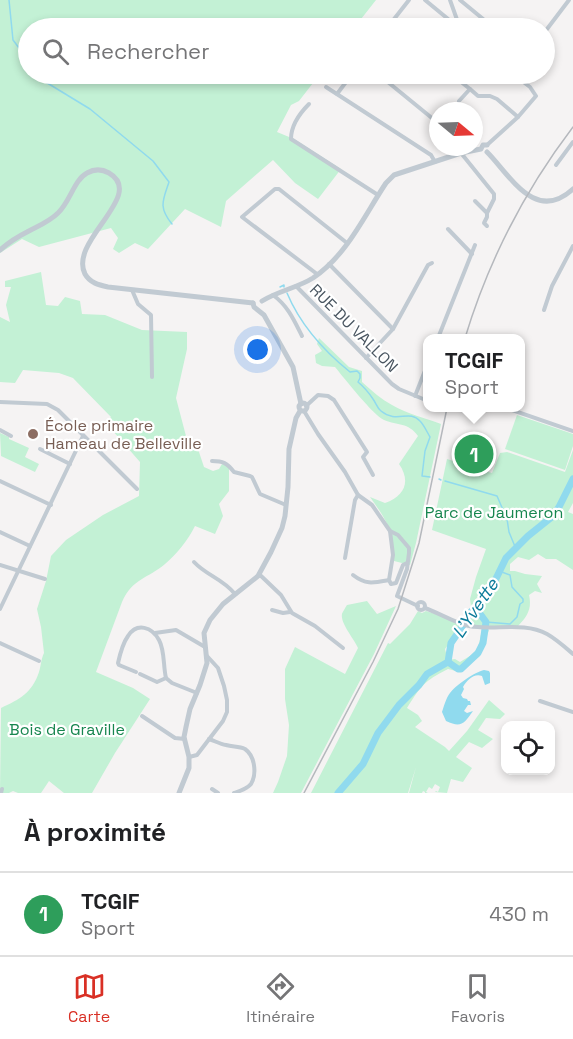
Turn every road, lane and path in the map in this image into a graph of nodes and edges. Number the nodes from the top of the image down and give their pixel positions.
1 (409, 0) edge
2 (425, 0) edge
3 (450, 0) edge
4 (460, 0) edge
5 (570, 0) edge
6 (395, 18) edge
7 (448, 18) edge
8 (456, 18) edge
9 (480, 18) edge
10 (555, 19) edge
11 (344, 84) edge
12 (390, 84) edge
13 (464, 84) edge
14 (526, 84) edge
15 (326, 87) dead end
16 (470, 89) junction
17 (337, 94) junction
18 (459, 101) dead end
19 (309, 104) dead end
20 (429, 116) edge
21 (518, 117) junction
22 (573, 142) edge
23 (485, 148) joint
24 (452, 156) edge
25 (463, 156) edge
26 (435, 162) junction
27 (556, 165) dead end
28 (573, 189) edge
29 (378, 195) junction
30 (475, 201) dead end
31 (487, 213) junction
32 (487, 226) dead end
33 (448, 229) dead end
34 (347, 243) junction
35 (476, 245) dead end
36 (573, 246) edge
37 (0, 250) edge
38 (472, 254) junction
39 (432, 263) dead end
40 (329, 264) junction
41 (317, 274) junction
42 (296, 286) junction
43 (132, 289) junction
44 (273, 295) junction
45 (263, 303) junction
46 (254, 305) junction
47 (544, 310) dead end
48 (264, 315) junction
49 (393, 329) junction
50 (440, 334) edge
51 (302, 336) dead end
52 (366, 358) junction
53 (423, 376) edge
54 (152, 377) dead end
55 (415, 396) junction
56 (423, 399) edge
57 (0, 402) edge
58 (303, 408) junction
59 (518, 412) edge
60 (0, 430) edge
61 (573, 431) edge
62 (11, 436) dead end
63 (83, 436) junction
64 (40, 449) dead end
65 (212, 461) dead end
66 (70, 464) junction
67 (373, 475) dead end
68 (0, 481) edge
69 (137, 489) dead end
70 (358, 495) junction
71 (51, 505) junction
72 (286, 505) junction
73 (390, 531) junction
74 (0, 532) edge
75 (30, 546) junction
76 (345, 558) dead end
77 (194, 562) dead end
78 (408, 563) junction
79 (0, 565) edge
80 (18, 570) junction
81 (259, 574) junction
82 (353, 575) dead end
83 (45, 579) dead end
84 (389, 580) junction
85 (235, 594) junction
86 (0, 609) edge
87 (272, 610) dead end
88 (290, 612) junction
89 (154, 634) junction
90 (0, 643) edge
91 (206, 648) junction
92 (343, 648) dead end
93 (573, 654) edge
94 (207, 656) junction
95 (39, 661) dead end
96 (166, 678) junction
97 (197, 693) junction
98 (540, 701) dead end
99 (573, 712) edge
100 (142, 716) dead end
101 (185, 739) junction
102 (209, 739) junction
103 (189, 757) junction
104 (212, 789) dead end
105 (179, 793) edge
106 (218, 793) edge
107 (234, 793) edge

1 - 6 street
2 - 7 street
3 - 8 street
4 - 9 street
5 - 10 street
11 - 17 street
12 - 20 street
13 - 16 street
14 - 21 street
15 - 17 street
16 - 18 street
16 - 21 street
17 - 26 street
19 - 29 street
21 - 23 street
22 - 27 street
23 - 28 street
24 - 26 street
25 - 31 street
26 - 29 street
29 - 34 street
30 - 31 street
31 - 32 street
33 - 38 street
34 - 40 street
34 - 41 street
35 - 38 street
36 - 47 street
37 - 43 street
38 - 50 street
39 - 49 street
40 - 41 street
40 - 49 street
41 - 42 street
42 - 44 street
42 - 52 street, RUE DU VALLON
43 - 46 street
43 - 54 street
44 - 45 street
44 - 51 street
45 - 46 street
45 - 48 street
46 - 48 street
48 - 58 street
49 - 52 street
52 - 55 street, RUE DU VALLON
53 - 55 street
55 - 56 street, RUE DU VALLON
57 - 63 street
58 - 67 street
58 - 70 street
58 - 72 street
59 - 61 street
60 - 62 street
63 - 66 street
63 - 69 street
64 - 66 street
65 - 72 street
66 - 71 street
68 - 71 street
70 - 73 street
70 - 76 street
71 - 75 street
72 - 81 street
73 - 78 street
73 - 84 street
74 - 75 street
75 - 80 street
77 - 85 street
78 - 84 street
78 - 93 street
79 - 80 street
80 - 83 street
80 - 86 street
81 - 85 street
81 - 88 street
82 - 84 street
85 - 91 street
87 - 88 street
88 - 92 street
89 - 91 street
89 - 96 street
89 - 96 street
90 - 95 street
91 - 94 street
94 - 97 street
94 - 102 street
96 - 97 street
97 - 101 street
98 - 99 street
100 - 101 street
101 - 103 street
102 - 103 street
102 - 107 street
103 - 105 street
104 - 106 street

